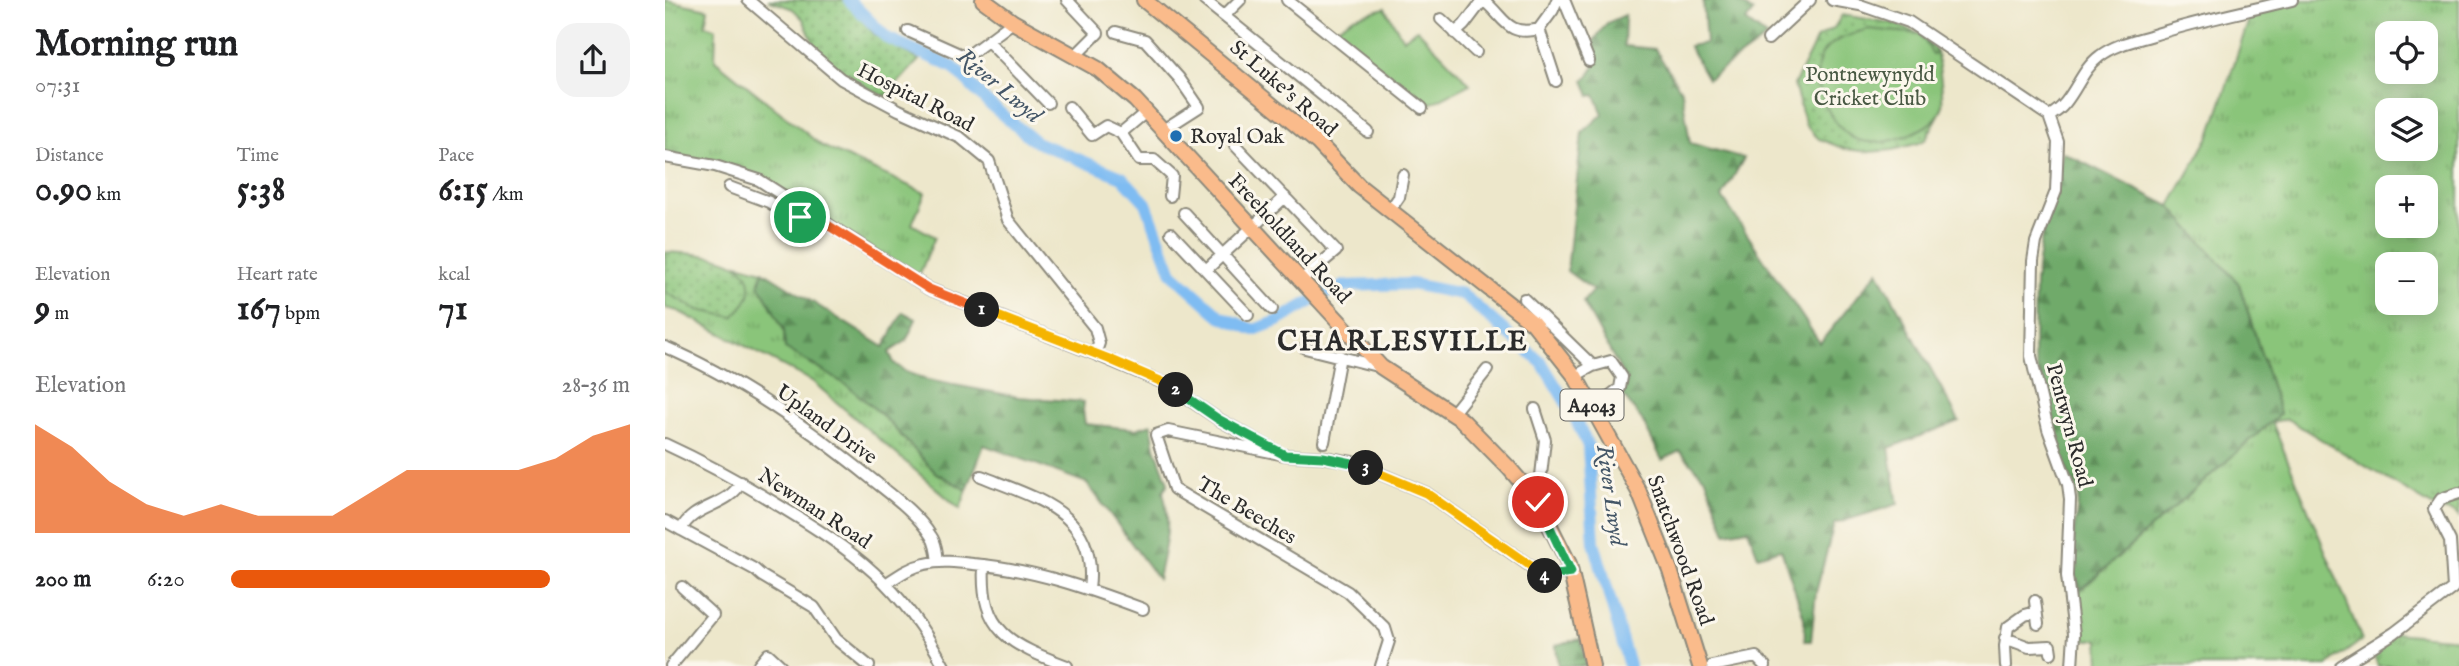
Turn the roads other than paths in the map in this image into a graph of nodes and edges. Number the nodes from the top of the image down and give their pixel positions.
1 (748, 0) edge
2 (983, 0) edge
3 (1067, 0) edge
4 (1145, 0) edge
5 (1204, 0) edge
6 (1240, 0) edge
7 (1287, 0) edge
8 (1483, 0) edge
9 (1557, 0) edge
10 (1564, 0) edge
11 (1810, 0) edge
12 (1832, 0) edge
13 (2292, 0) edge
14 (1224, 16) junction
15 (1441, 19) dead end
16 (1013, 22) junction
17 (1539, 29) junction
18 (908, 31) dead end
19 (1116, 32) dead end
20 (1455, 33) junction
21 (1768, 39) dead end
22 (988, 41) junction
23 (1476, 52) dead end
24 (1075, 56) junction
25 (1589, 61) dead end
26 (1556, 81) dead end
27 (1048, 103) dead end
28 (1069, 107) dead end
29 (1422, 108) dead end
30 (1146, 112) junction
31 (2049, 116) junction
32 (1163, 130) junction
33 (1368, 132) dead end
34 (1121, 133) junction
35 (1235, 145) dead end
36 (665, 157) edge
37 (1403, 175) dead end
38 (729, 187) dead end
39 (1170, 196) dead end
40 (1285, 197) junction
41 (1391, 210) junction
42 (807, 212) junction
43 (1184, 213) dead end
44 (1251, 227) junction
45 (1171, 233) dead end
46 (1223, 254) junction
47 (1206, 270) junction
48 (1301, 280) junction
49 (1524, 299) dead end
50 (1272, 309) dead end
51 (1248, 315) dead end
52 (665, 346) edge
53 (1305, 348) dead end
54 (1095, 354) junction
55 (1340, 356) junction
56 (1593, 366) junction
57 (1381, 367) junction
58 (1487, 370) dead end
59 (1575, 376) junction
60 (1608, 398) dead end
61 (1535, 409) dead end
62 (1452, 414) junction
63 (1543, 435) junction
64 (1556, 436) dead end
65 (1324, 442) dead end
66 (665, 444) edge
67 (1285, 455) junction
68 (981, 476) dead end
69 (741, 482) junction
70 (2459, 493) edge
71 (1538, 502) junction
72 (665, 522) edge
73 (681, 530) junction
74 (938, 562) junction
75 (984, 565) junction
76 (1571, 572) junction
77 (887, 583) junction
78 (682, 587) dead end
79 (1089, 589) junction
80 (1143, 609) dead end
81 (2038, 624) dead end
82 (2005, 638) junction
83 (2052, 653) dead end
84 (671, 666) edge
85 (758, 666) edge
86 (781, 666) edge
87 (869, 666) edge
88 (944, 666) edge
89 (1067, 666) edge
90 (1381, 666) edge
91 (1592, 666) edge
92 (1700, 666) edge
93 (1712, 666) edge
94 (1765, 666) edge
95 (2006, 666) edge
96 (2072, 666) edge
97 (2341, 666) edge

1 - 54 street, Hospital Road
2 - 16 main road, Freeholdland Road
3 - 24 street
4 - 41 main road, St Luke's Road / A4043
5 - 14 street
6 - 14 street
7 - 29 street
8 - 17 street
8 - 20 street
9 - 17 street
10 - 25 street
11 - 21 street
12 - 31 street
13 - 31 street
14 - 33 street
15 - 20 street
16 - 22 street
16 - 24 main road, Freeholdland Road
17 - 26 street
18 - 22 street
19 - 32 street
20 - 23 street
22 - 27 street
24 - 30 main road, Freeholdland Road
28 - 34 street
30 - 32 main road, Freeholdland Road
30 - 34 street
31 - 96 street, Pentwyn Road
32 - 44 main road, Freeholdland Road
34 - 39 street
35 - 40 street
36 - 42 street
37 - 41 street
38 - 42 street
40 - 44 street
40 - 48 street
41 - 59 main road, Snatchwood Road / A4043
42 - 54 street
43 - 46 street
44 - 46 street
44 - 48 main road, Freeholdland Road
45 - 47 street
46 - 47 street
46 - 50 street
47 - 51 street
48 - 57 main road, Freeholdland Road
49 - 56 street
52 - 74 street, Upland Drive
53 - 55 street
54 - 67 street
55 - 57 street
55 - 65 street
56 - 59 street
56 - 60 street
57 - 62 main road, Freeholdland Road
58 - 62 street
59 - 92 main road, Snatchwood Road / A4043
61 - 63 street
62 - 71 main road, Freeholdland Road
63 - 64 street
63 - 71 street
66 - 69 street, Newman Road
67 - 76 street
67 - 90 street, The Beeches
68 - 79 street
69 - 73 street
69 - 77 street, Newman Road
70 - 97 street
71 - 76 main road, Freeholdland Road
72 - 73 street
73 - 87 street
74 - 75 street
74 - 77 street
75 - 79 street
75 - 89 street
76 - 91 main road, Freeholdland Road
77 - 88 street, Newman Road
78 - 84 street
79 - 80 street
81 - 82 street
82 - 83 street
82 - 95 street
85 - 86 street
93 - 94 street

